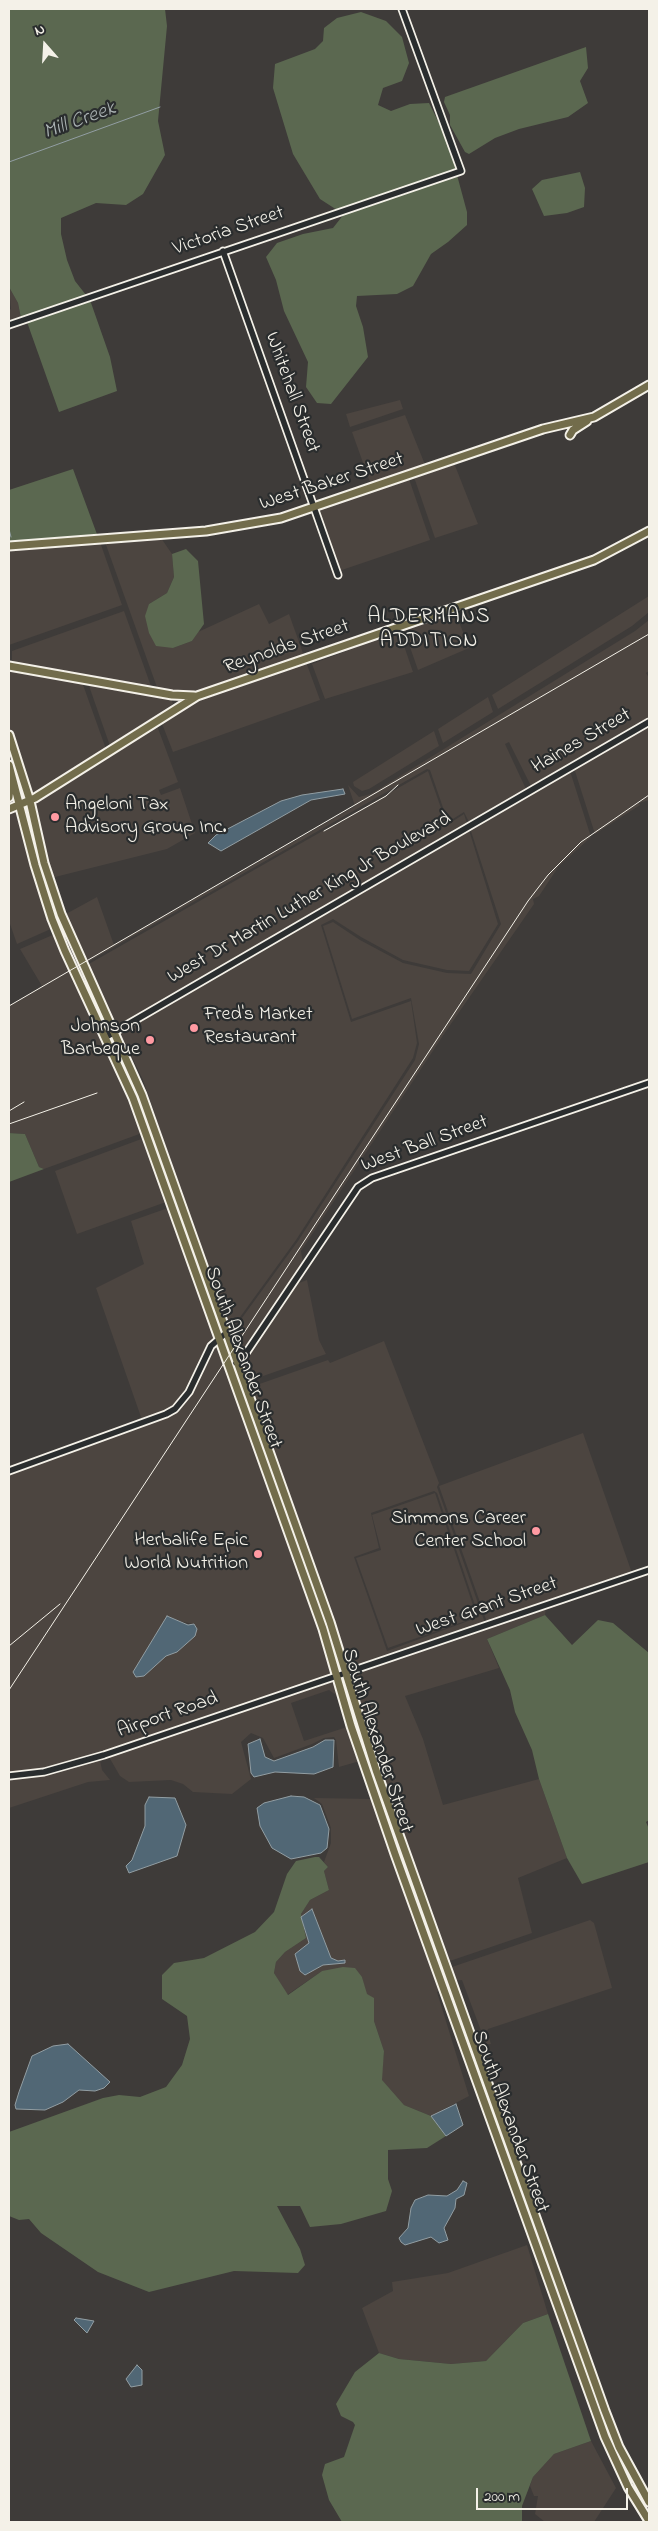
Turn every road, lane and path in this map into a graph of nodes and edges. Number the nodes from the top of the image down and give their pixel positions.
1 (402, 9) edge
2 (223, 251) junction
3 (9, 325) edge
4 (649, 386) edge
5 (594, 417) junction
6 (570, 435) dead end
7 (314, 508) junction
8 (649, 531) edge
9 (9, 546) edge
10 (338, 575) dead end
11 (9, 666) edge
12 (172, 695) junction
13 (197, 696) junction
14 (172, 709) junction
15 (649, 722) edge
16 (9, 734) edge
17 (10, 769) edge
18 (530, 790) joint
19 (9, 797) edge
20 (30, 801) junction
21 (20, 804) junction
22 (9, 808) edge
23 (114, 1032) junction
24 (106, 1037) junction
25 (649, 1083) edge
26 (226, 1333) junction
27 (218, 1339) junction
28 (236, 1363) junction
29 (272, 1461) junction
30 (264, 1464) junction
31 (9, 1471) edge
32 (295, 1524) junction
33 (286, 1527) junction
34 (649, 1570) edge
35 (322, 1599) junction
36 (314, 1602) junction
37 (345, 1673) junction
38 (336, 1676) junction
39 (9, 1776) edge
40 (405, 1850) junction
41 (396, 1854) junction
42 (630, 2468) junction
43 (628, 2487) junction
44 (649, 2502) edge
45 (649, 2510) edge
46 (649, 2521) edge

1 - 2 street, Victoria Street
2 - 3 street, Victoria Street
2 - 7 street, Whitehall Street
4 - 5 main road, West Baker Street
5 - 6 main road
5 - 7 main road, West Baker Street
7 - 9 main road, West Baker Street
7 - 10 street, Whitehall Street
8 - 13 main road, Reynolds Street
11 - 12 main road
12 - 13 main road
12 - 14 main road
13 - 14 main road, Reynolds Street
14 - 20 main road, Reynolds Street
15 - 18 street, Haines Street
16 - 20 main road, South Alexander Street
17 - 19 main road
17 - 21 main road, South Alexander Street
18 - 23 street, West Dr Martin Luther King Jr Boulevard
20 - 21 main road, Reynolds Street
20 - 23 main road, South Alexander Street
21 - 22 main road, Reynolds Street
21 - 24 main road, South Alexander Street
23 - 24 street, West Dr Martin Luther King Jr Boulevard
23 - 26 main road, South Alexander Street
24 - 27 main road, South Alexander Street
25 - 28 street, West Ball Street
26 - 27 street
26 - 28 main road, South Alexander Street
27 - 30 main road, South Alexander Street
27 - 31 street
28 - 29 main road, South Alexander Street
29 - 30 main road
29 - 32 main road, South Alexander Street
30 - 33 main road, South Alexander Street
32 - 33 main road
32 - 35 main road, South Alexander Street
33 - 36 main road, South Alexander Street
34 - 37 street, West Grant Street
35 - 36 main road
35 - 37 main road, South Alexander Street
36 - 38 main road, South Alexander Street
37 - 38 street, West Grant Street
37 - 40 main road, South Alexander Street
38 - 39 street, Airport Road
38 - 41 main road, South Alexander Street
40 - 41 main road
40 - 42 main road, South Alexander Street
41 - 43 main road, South Alexander Street
42 - 43 main road
42 - 44 main road, South Alexander Street
43 - 45 main road
43 - 46 main road, South Alexander Street

